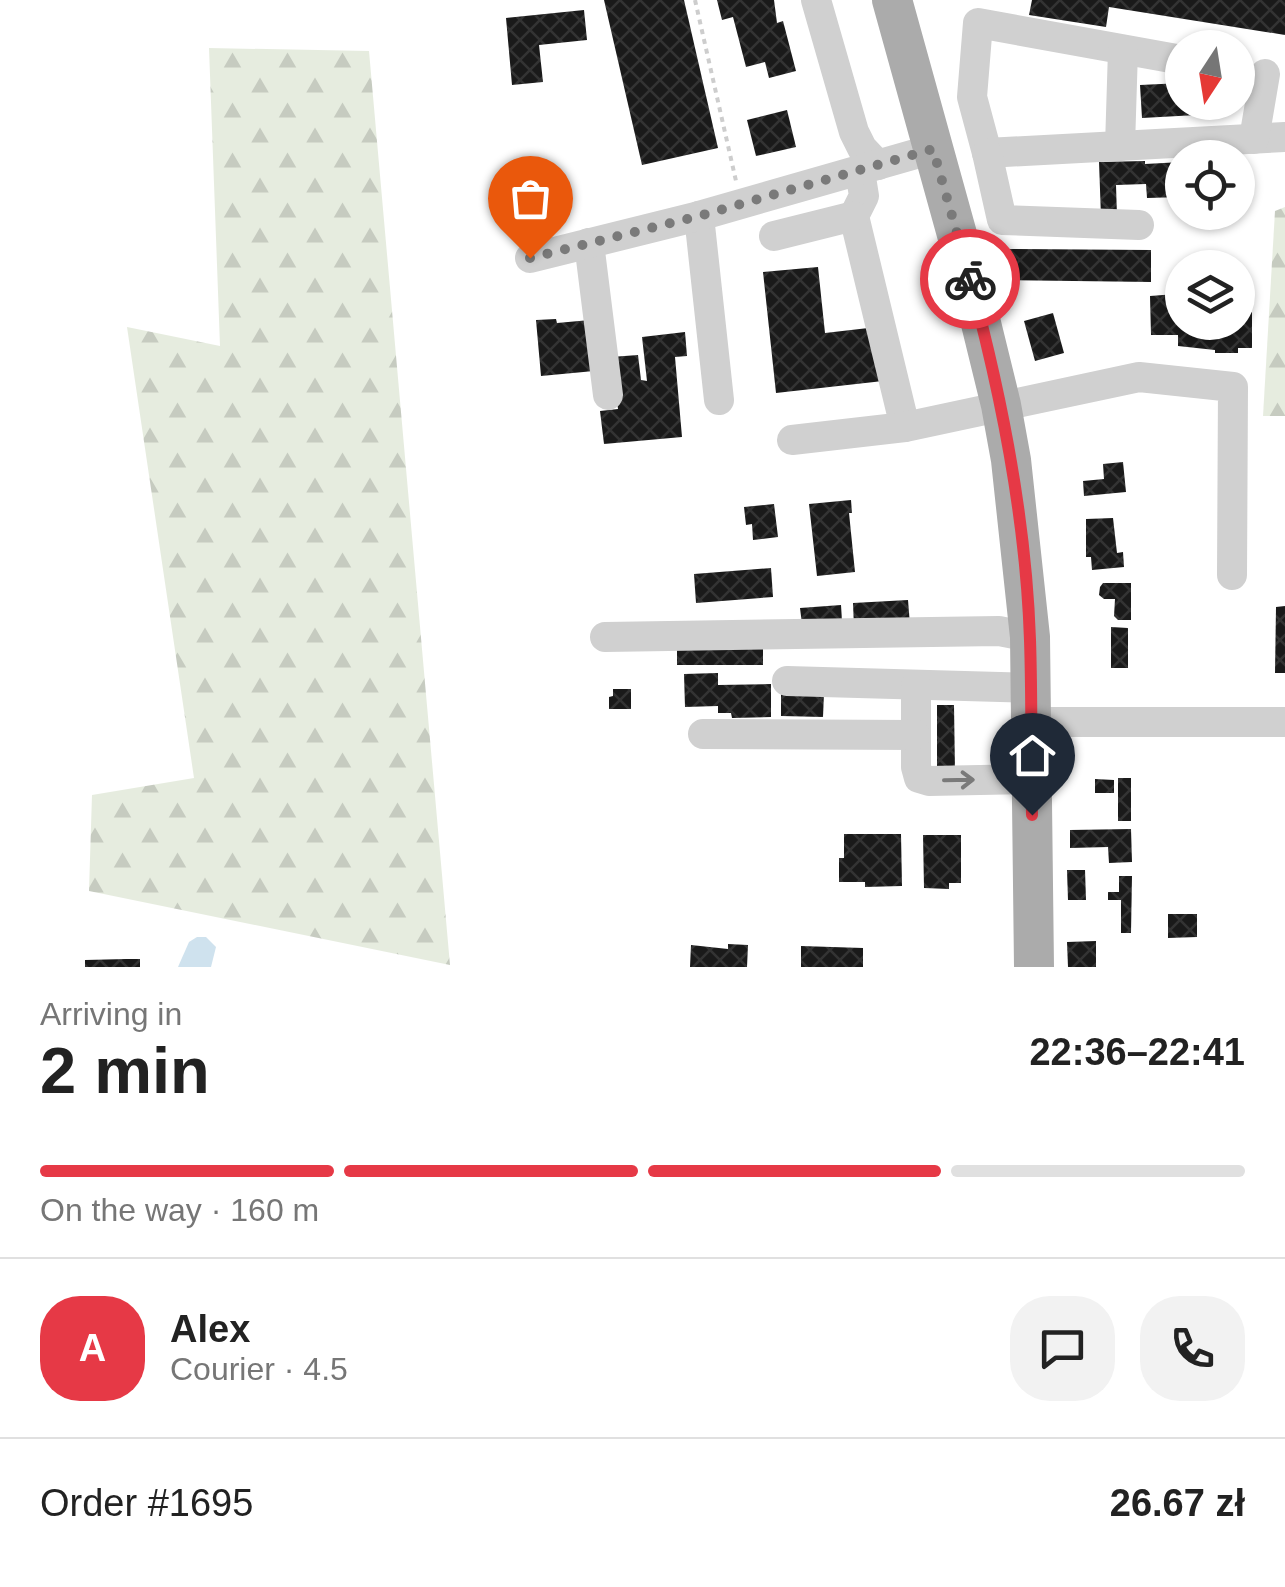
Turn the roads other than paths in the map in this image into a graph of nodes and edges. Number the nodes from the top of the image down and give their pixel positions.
1 (816, 0) edge
2 (893, 0) edge
3 (979, 11) edge
4 (1124, 50) junction
5 (1165, 57) edge
6 (1262, 74) edge
7 (1285, 137) edge
8 (1254, 139) junction
9 (1120, 146) junction
10 (933, 149) junction
11 (987, 153) junction
12 (869, 168) junction
13 (699, 216) junction
14 (854, 216) junction
15 (1139, 225) dead end
16 (774, 236) dead end
17 (588, 244) junction
18 (530, 258) dead end
19 (608, 395) dead end
20 (718, 400) dead end
21 (1002, 405) junction
22 (905, 427) junction
23 (792, 440) dead end
24 (1232, 575) dead end
25 (605, 637) dead end
26 (1030, 637) junction
27 (787, 681) dead end
28 (916, 686) junction
29 (1032, 705) junction
30 (1285, 722) edge
31 (702, 734) dead end
32 (915, 735) junction
33 (1031, 779) junction
34 (1034, 967) edge

1 - 12 street
2 - 10 main road
3 - 4 street
3 - 11 street
4 - 5 street
4 - 9 street
6 - 8 street
7 - 8 street
8 - 9 street
9 - 11 street
10 - 12 street
10 - 21 main road
11 - 15 street
12 - 13 street
12 - 14 street
13 - 17 street
13 - 20 street
14 - 16 street
14 - 22 street
17 - 18 street
17 - 19 street
21 - 22 street
21 - 24 street
21 - 26 main road
22 - 23 street
25 - 26 street
26 - 29 main road
27 - 28 street
28 - 29 street
28 - 32 street
29 - 30 street
29 - 33 main road
31 - 32 street
32 -> 33 street
33 - 34 main road

